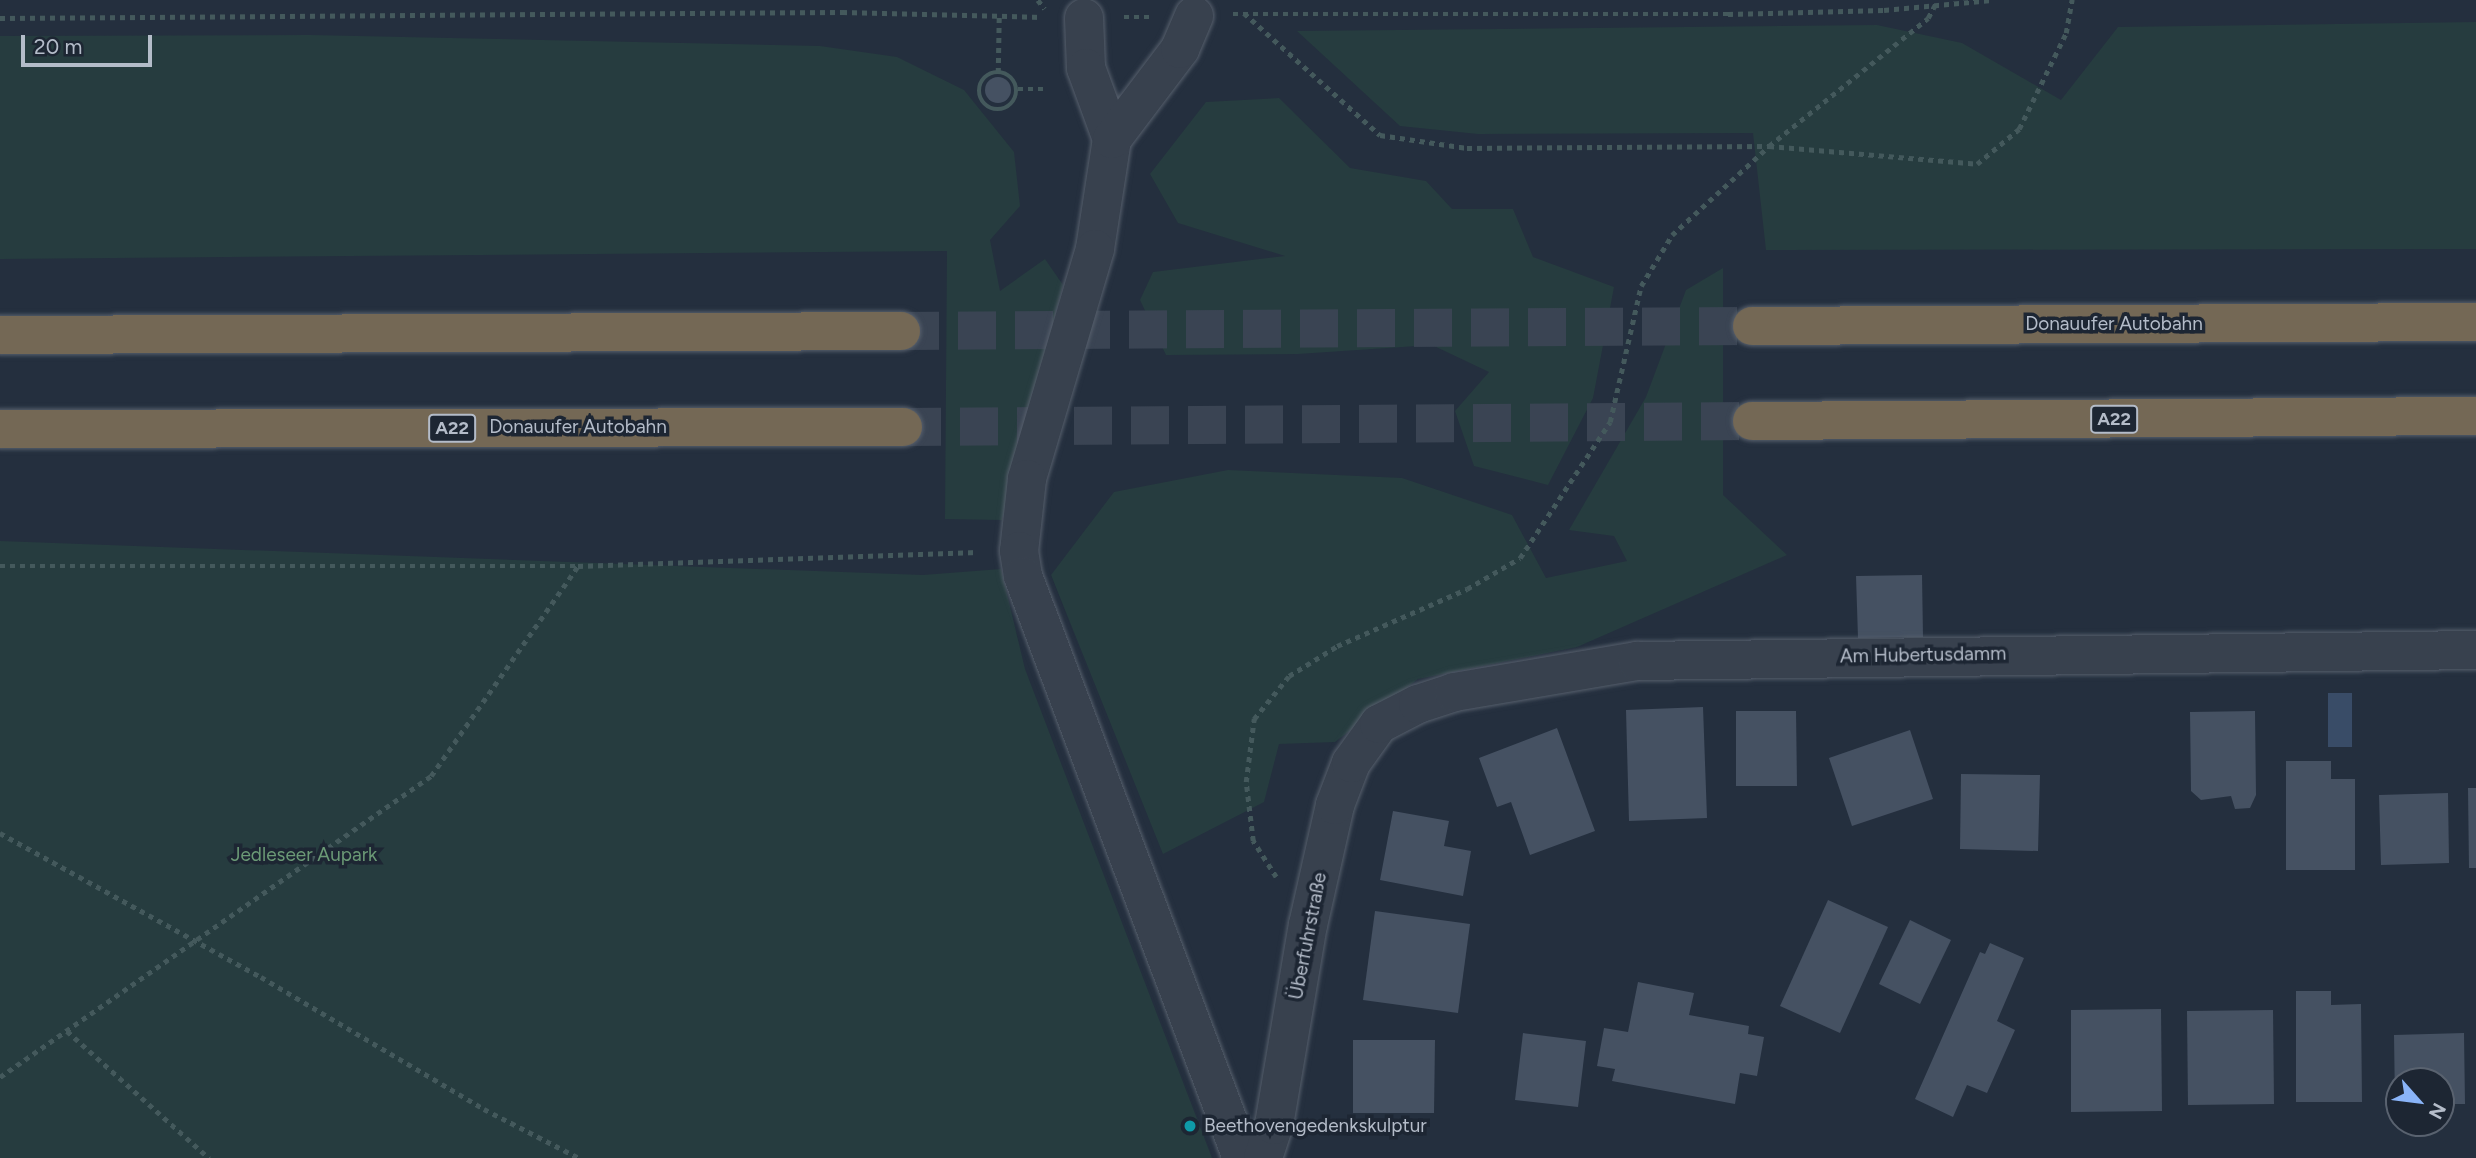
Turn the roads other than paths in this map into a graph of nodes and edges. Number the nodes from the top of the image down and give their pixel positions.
1 (1194, 16) road end
2 (1084, 18) road end
3 (1112, 139) junction
4 (2476, 322) edge
5 (1752, 326) tunnel mouth
6 (901, 331) tunnel mouth
7 (0, 335) edge
8 (2476, 416) edge
9 (1752, 421) tunnel mouth
10 (903, 427) tunnel mouth
11 (0, 429) edge
12 (2476, 650) edge
13 (1379, 724) joint
14 (1242, 1158) edge
15 (1263, 1158) edge

1 - 3 street
2 - 3 street
3 - 14 street
4 - 5 highway, Donauufer Autobahn
6 - 7 highway
8 - 9 highway, A22
10 - 11 highway, Donauufer Autobahn / A22
12 - 13 street, Am Hubertusdamm
13 - 15 street, Überfuhrstraße

